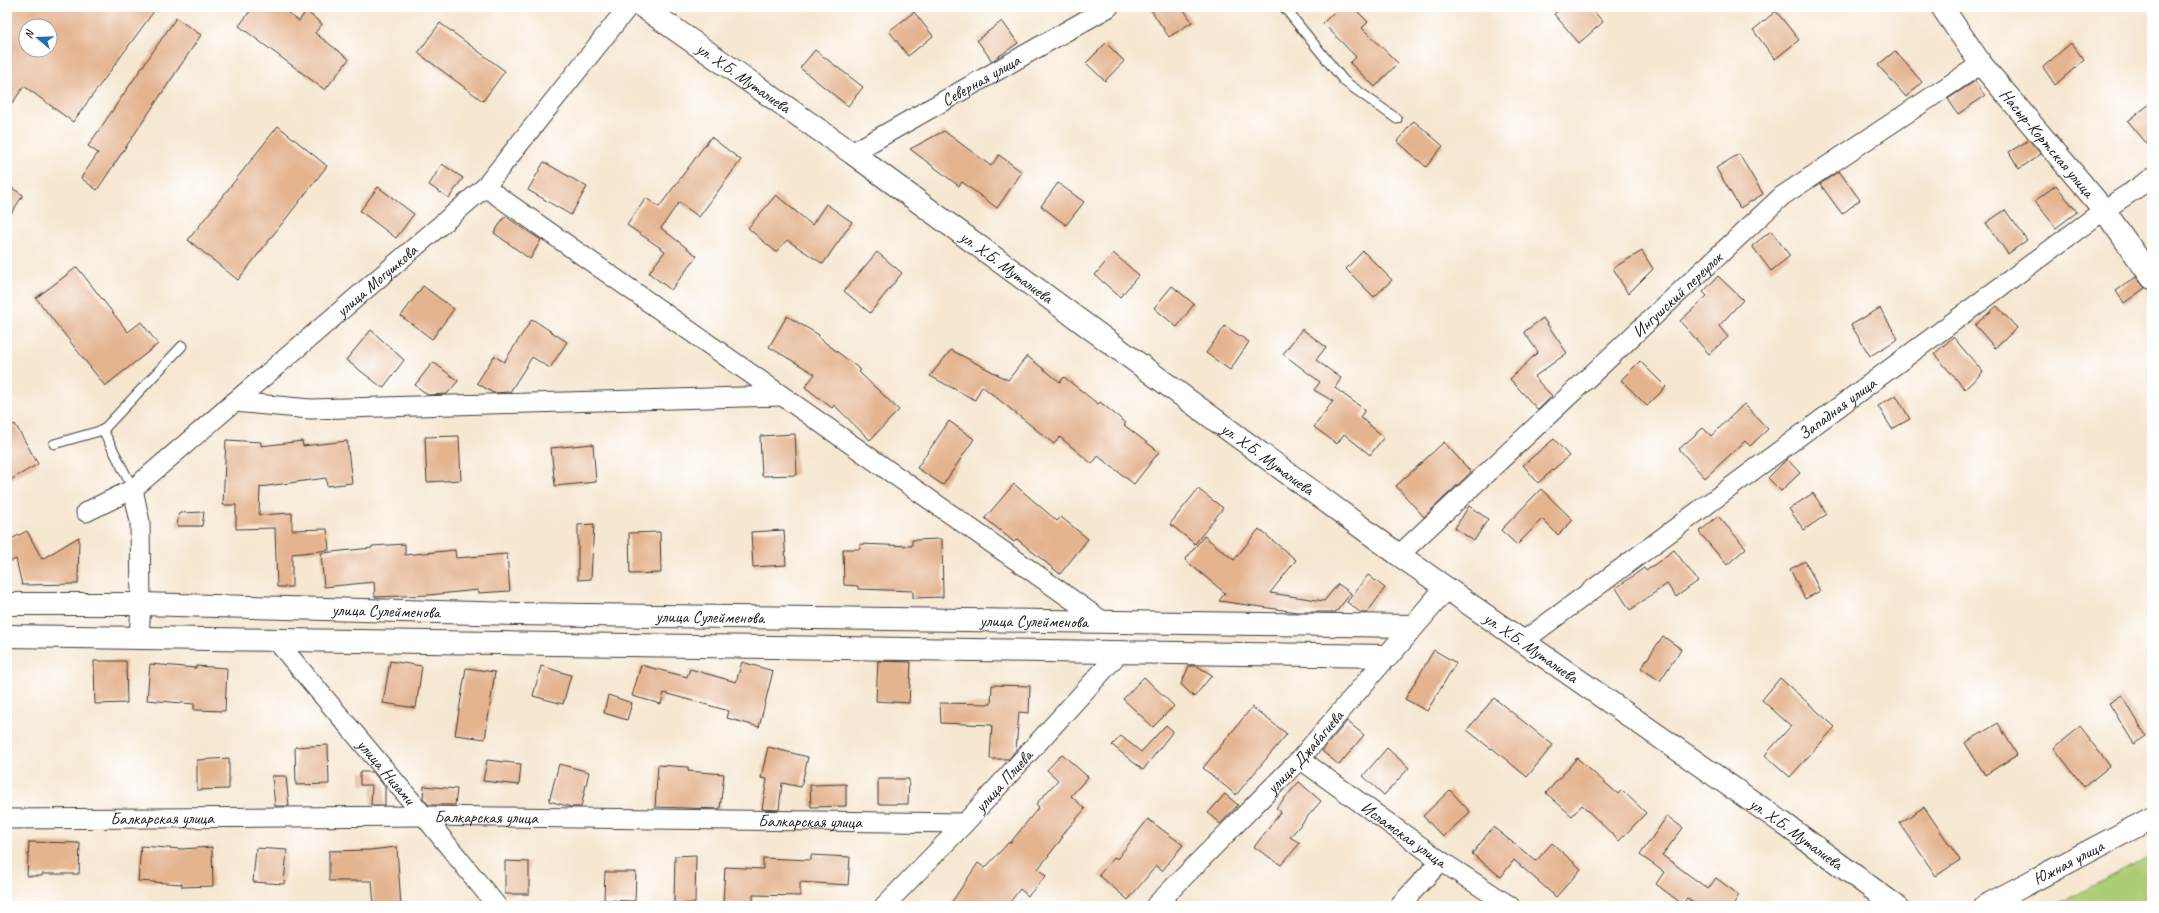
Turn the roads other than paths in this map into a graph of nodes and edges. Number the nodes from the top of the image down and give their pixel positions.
1 (628, 7) edge
2 (643, 7) edge
3 (1109, 7) edge
4 (1284, 7) edge
5 (1942, 7) edge
6 (1981, 64) junction
7 (1397, 119) dead end
8 (852, 153) junction
9 (2152, 178) edge
10 (484, 187) junction
11 (2104, 210) junction
12 (2152, 278) edge
13 (182, 346) dead end
14 (781, 396) junction
15 (234, 402) junction
16 (103, 430) junction
17 (54, 444) dead end
18 (133, 489) junction
19 (86, 512) dead end
20 (1399, 555) junction
21 (1446, 588) junction
22 (7, 604) edge
23 (141, 604) junction
24 (1104, 622) junction
25 (1414, 626) junction
26 (7, 636) edge
27 (139, 638) junction
28 (275, 639) junction
29 (1522, 642) junction
30 (1120, 652) junction
31 (1388, 656) junction
32 (1300, 759) junction
33 (424, 816) junction
34 (2152, 818) edge
35 (7, 819) edge
36 (965, 823) junction
37 (1441, 861) junction
38 (497, 906) edge
39 (884, 906) edge
40 (1154, 906) edge
41 (1399, 906) edge
42 (1510, 906) edge
43 (1896, 906) edge
44 (1985, 906) edge

1 - 10 street, улица Могушкова
2 - 8 main road, ул. Х.Б. Муталиева
3 - 8 street, Северная улица
4 - 7 lane
5 - 6 main road, Насыр-Кортская улица
6 - 11 main road, Насыр-Кортская улица
6 - 20 street, Ингушский переулок
8 - 20 main road, ул. Х.Б. Муталиева
9 - 11 street, Западная улица
10 - 14 street
10 - 15 street, улица Могушкова
11 - 12 main road, Насыр-Кортская улица
11 - 29 street, Западная улица
13 - 16 lane
14 - 15 street
14 - 24 street
15 - 18 street, улица Могушкова
16 - 17 lane
16 - 18 lane
18 - 19 street, улица Могушкова
18 - 23 street
20 - 21 main road, ул. Х.Б. Муталиева
21 - 25 main road, улица Джабагиева
21 - 29 main road, ул. Х.Б. Муталиева
22 - 23 main road, улица Сулейменова
23 - 24 main road, улица Сулейменова
23 - 27 street
24 - 25 main road, улица Сулейменова
25 - 31 main road, улица Джабагиева
26 - 27 main road, улица Сулейменова
27 - 28 main road, улица Сулейменова
28 - 30 main road, улица Сулейменова
28 - 33 street, улица Низами
29 - 43 main road, ул. Х.Б. Муталиева
30 - 31 main road, улица Сулейменова
30 - 36 street, улица Плиева
31 - 32 street, улица Джабагиева
32 - 37 street, Исламская улица
32 - 40 street, улица Джабагиева
33 - 35 street, Балкарская улица
33 - 36 street, Балкарская улица
33 - 38 street, улица Низами
34 - 44 main road, Южная улица
36 - 39 street, улица Плиева
37 - 41 street
37 - 42 street, Исламская улица

